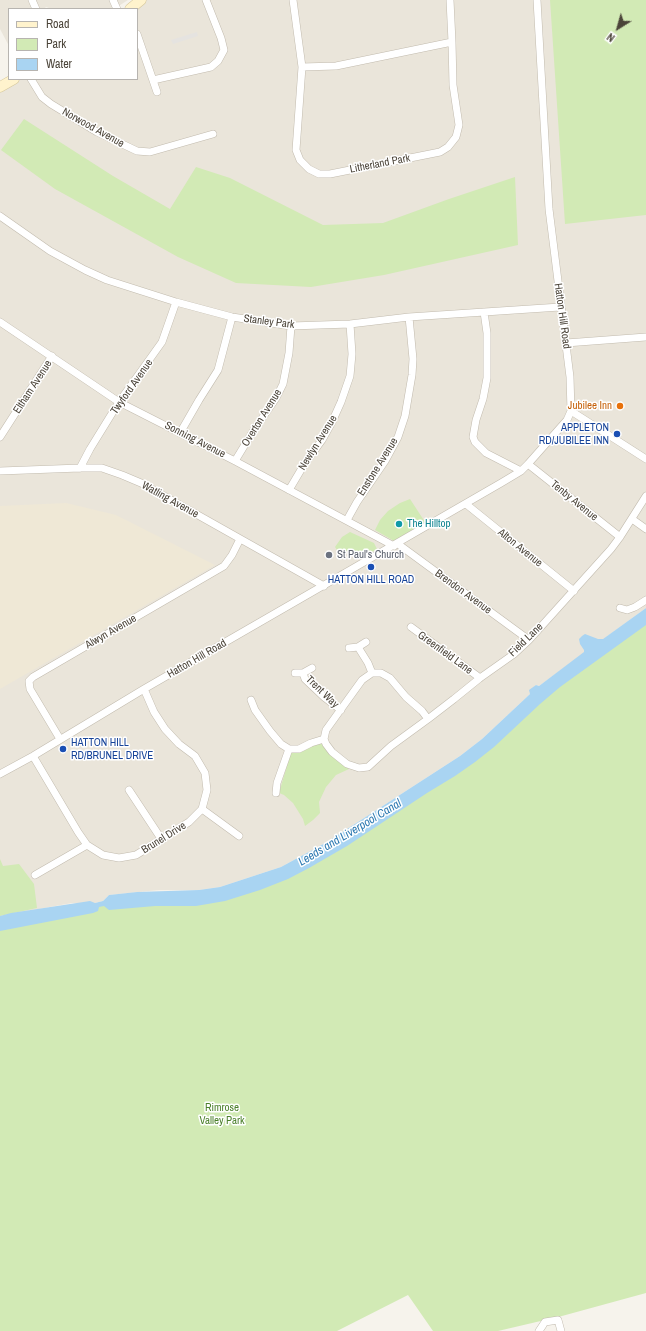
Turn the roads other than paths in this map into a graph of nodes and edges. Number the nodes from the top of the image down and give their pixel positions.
1 (140, 0) edge
2 (206, 0) edge
3 (293, 0) edge
4 (450, 0) edge
5 (537, 0) edge
6 (131, 8) edge
7 (138, 37) edge
8 (452, 42) junction
9 (302, 67) junction
10 (12, 80) edge
11 (32, 80) edge
12 (153, 80) junction
13 (0, 87) edge
14 (157, 92) dead end
15 (213, 134) dead end
16 (0, 216) edge
17 (176, 302) junction
18 (560, 307) junction
19 (484, 312) junction
20 (232, 317) junction
21 (409, 317) junction
22 (0, 322) edge
23 (350, 324) junction
24 (291, 326) junction
25 (646, 337) edge
26 (566, 343) junction
27 (52, 356) junction
28 (119, 402) junction
29 (572, 411) junction
30 (180, 433) junction
31 (0, 437) edge
32 (646, 459) edge
33 (235, 461) junction
34 (528, 464) junction
35 (80, 468) junction
36 (0, 471) edge
37 (521, 471) junction
38 (289, 490) junction
39 (646, 496) edge
40 (466, 504) junction
41 (632, 519) junction
42 (348, 520) junction
43 (646, 529) edge
44 (620, 537) junction
45 (240, 539) junction
46 (396, 545) junction
47 (324, 586) junction
48 (574, 591) junction
49 (646, 600) edge
50 (620, 608) dead end
51 (411, 627) dead end
52 (529, 640) junction
53 (366, 642) dead end
54 (358, 647) junction
55 (349, 648) dead end
56 (312, 668) dead end
57 (372, 672) junction
58 (480, 678) junction
59 (144, 689) junction
60 (251, 700) dead end
61 (341, 710) junction
62 (428, 719) junction
63 (60, 739) junction
64 (324, 739) junction
65 (289, 749) junction
66 (33, 756) junction
67 (0, 774) edge
68 (129, 790) dead end
69 (276, 793) dead end
70 (202, 809) junction
71 (238, 836) dead end
72 (162, 840) junction
73 (87, 846) junction
74 (35, 875) dead end
75 (539, 1331) edge
76 (561, 1331) edge

1 - 6 main road
2 - 12 street
3 - 9 street, Litherland Park
4 - 8 street, Litherland Park
5 - 18 street, Hatton Hill Road
7 - 12 street
8 - 9 street
8 - 9 street, Litherland Park
10 - 13 main road
11 - 15 street, Norwood Avenue
12 - 14 street
16 - 17 street, Stanley Park
17 - 20 street, Stanley Park
17 - 28 street, Twyford Avenue
18 - 19 street, Stanley Park
18 - 26 street, Hatton Hill Road
19 - 21 street, Stanley Park
19 - 37 street
20 - 24 street, Stanley Park
20 - 30 street
21 - 23 street, Stanley Park
21 - 42 street, Enstone Avenue
22 - 27 street, Sonning Avenue
23 - 24 street, Stanley Park
23 - 38 street, Newlyn Avenue
24 - 33 street, Overton Avenue
25 - 26 street
26 - 29 street, Hatton Hill Road
27 - 28 street, Sonning Avenue
27 - 31 street, Eltham Avenue
28 - 30 street, Sonning Avenue
28 - 35 street, Twyford Avenue
29 - 32 street
29 - 34 street, Hatton Hill Road
30 - 33 street, Sonning Avenue
33 - 38 street, Sonning Avenue
34 - 37 street, Hatton Hill Road
34 - 44 street, Tenby Avenue
35 - 36 street, Watling Avenue
35 - 45 street, Watling Avenue
37 - 40 street, Hatton Hill Road
38 - 42 street, Sonning Avenue
39 - 41 street, Field Lane
40 - 46 street, Hatton Hill Road
40 - 48 street, Alton Avenue
41 - 43 street
41 - 44 street, Field Lane
42 - 46 street, Sonning Avenue
44 - 48 street, Field Lane
45 - 47 street, Watling Avenue
45 - 63 street, Alwyn Avenue
46 - 47 street, Hatton Hill Road
46 - 52 street, Brendon Avenue
47 - 59 street, Hatton Hill Road
48 - 52 street, Field Lane
49 - 50 street
51 - 58 street, Greenfield Lane
52 - 58 street, Field Lane
53 - 54 street
54 - 55 street
54 - 57 street
56 - 61 street, Trent Way
57 - 61 street
57 - 62 street
58 - 62 street, Field Lane
59 - 63 street, Hatton Hill Road
59 - 70 street
60 - 65 street
61 - 64 street
62 - 64 street, Field Lane
63 - 66 street, Hatton Hill Road
64 - 65 street
65 - 69 street
66 - 67 street, Hatton Hill Road
66 - 73 street
68 - 72 street
70 - 71 street
70 - 72 street, Brunel Drive
72 - 73 street, Brunel Drive
73 - 74 street
75 - 76 street

